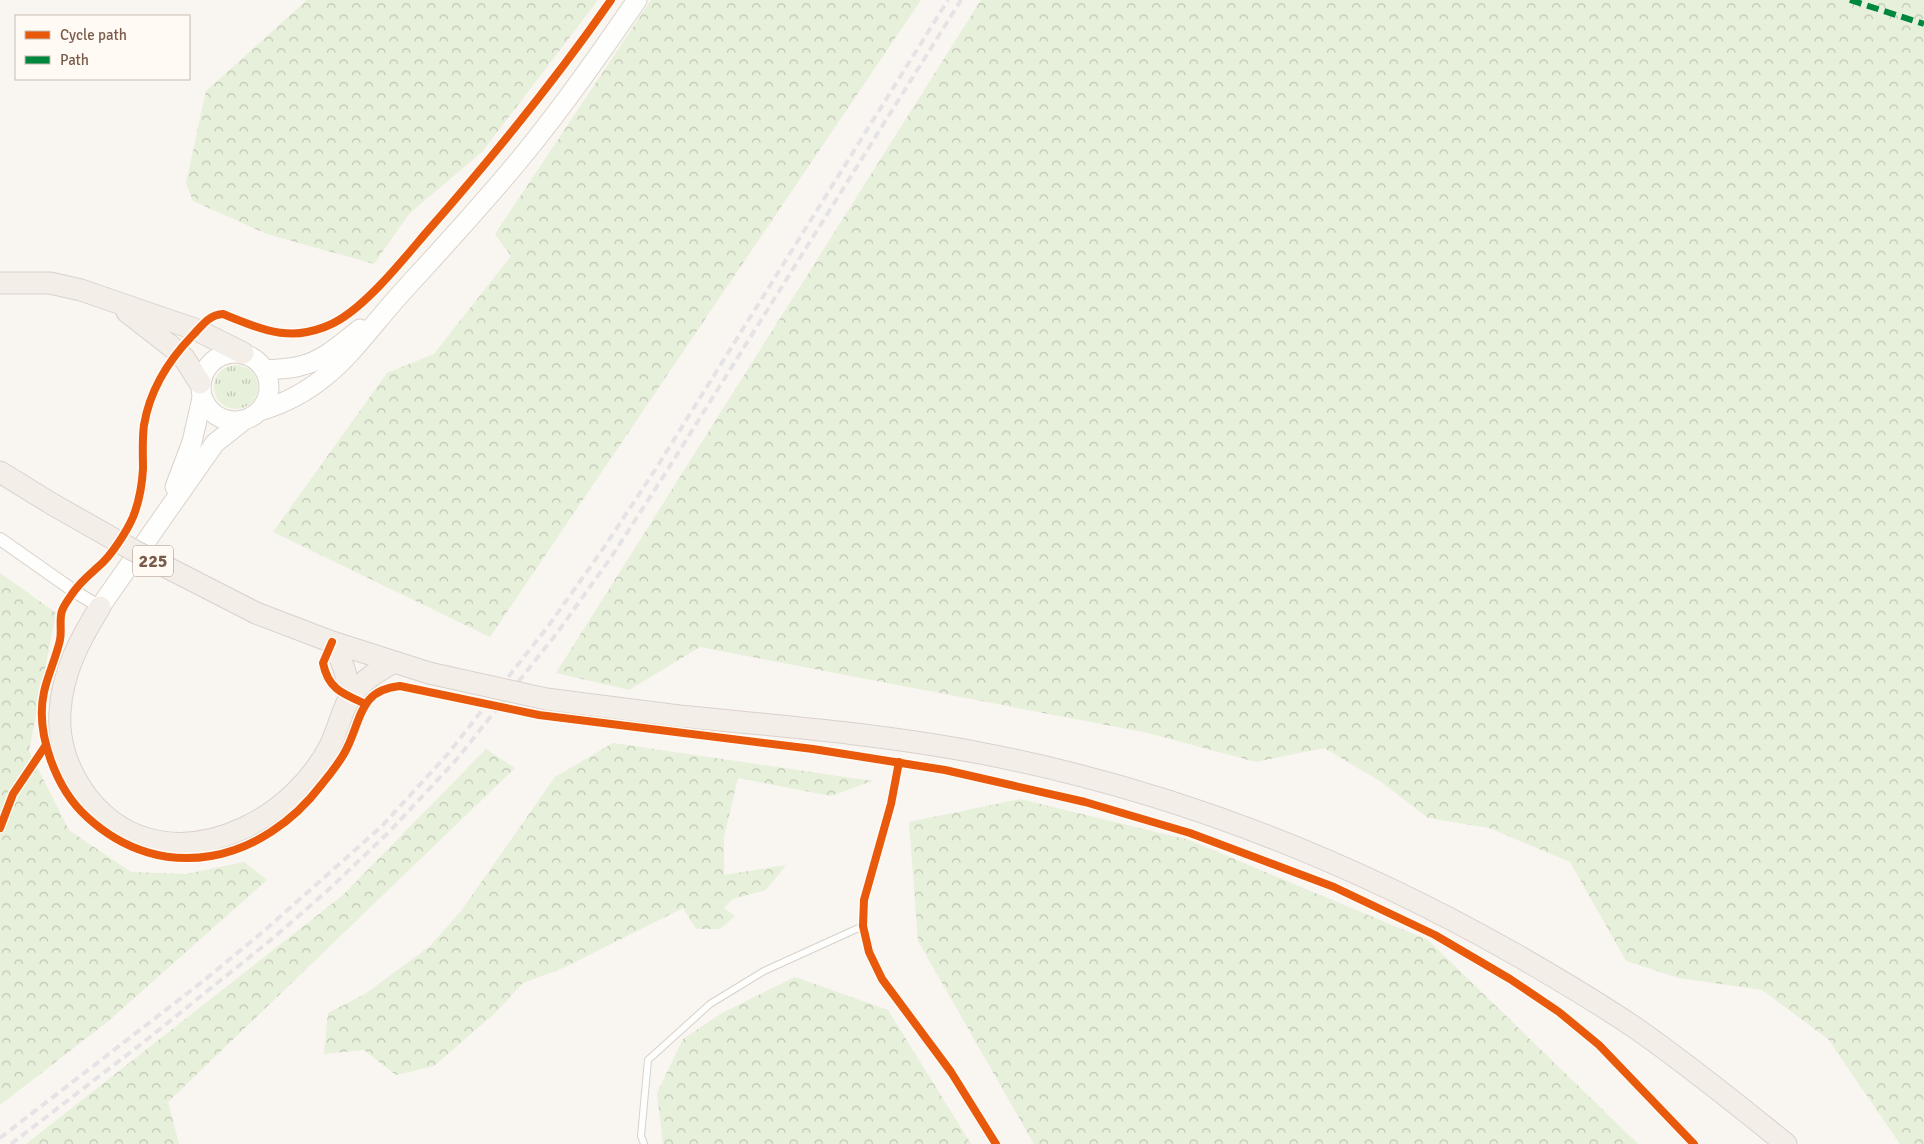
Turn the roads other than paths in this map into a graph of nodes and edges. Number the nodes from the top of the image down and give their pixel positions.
1 (637, 0) edge
2 (0, 283) edge
3 (109, 298) junction
4 (389, 306) junction
5 (243, 353) junction
6 (265, 370) junction
7 (201, 390) junction
8 (260, 411) junction
9 (243, 421) junction
10 (0, 472) edge
11 (160, 519) junction
12 (0, 539) edge
13 (100, 607) junction
14 (332, 642) junction
15 (394, 662) junction
16 (350, 697) junction
17 (863, 926) dead end
18 (644, 1144) edge
19 (1786, 1144) edge

1 - 4 street
2 - 3 main road
3 - 5 main road
3 - 7 main road
4 - 6 street
4 - 8 street
5 - 6 street
5 - 7 street
6 - 8 street
7 - 9 street
7 - 11 street
8 - 9 street
9 - 11 street
10 - 14 main road, 225, bridge
11 - 13 street
12 - 13 street
13 - 16 main road
14 - 15 main road, 225
14 - 16 main road
15 - 16 main road
15 - 19 main road, 225, bridge
17 - 18 lane

